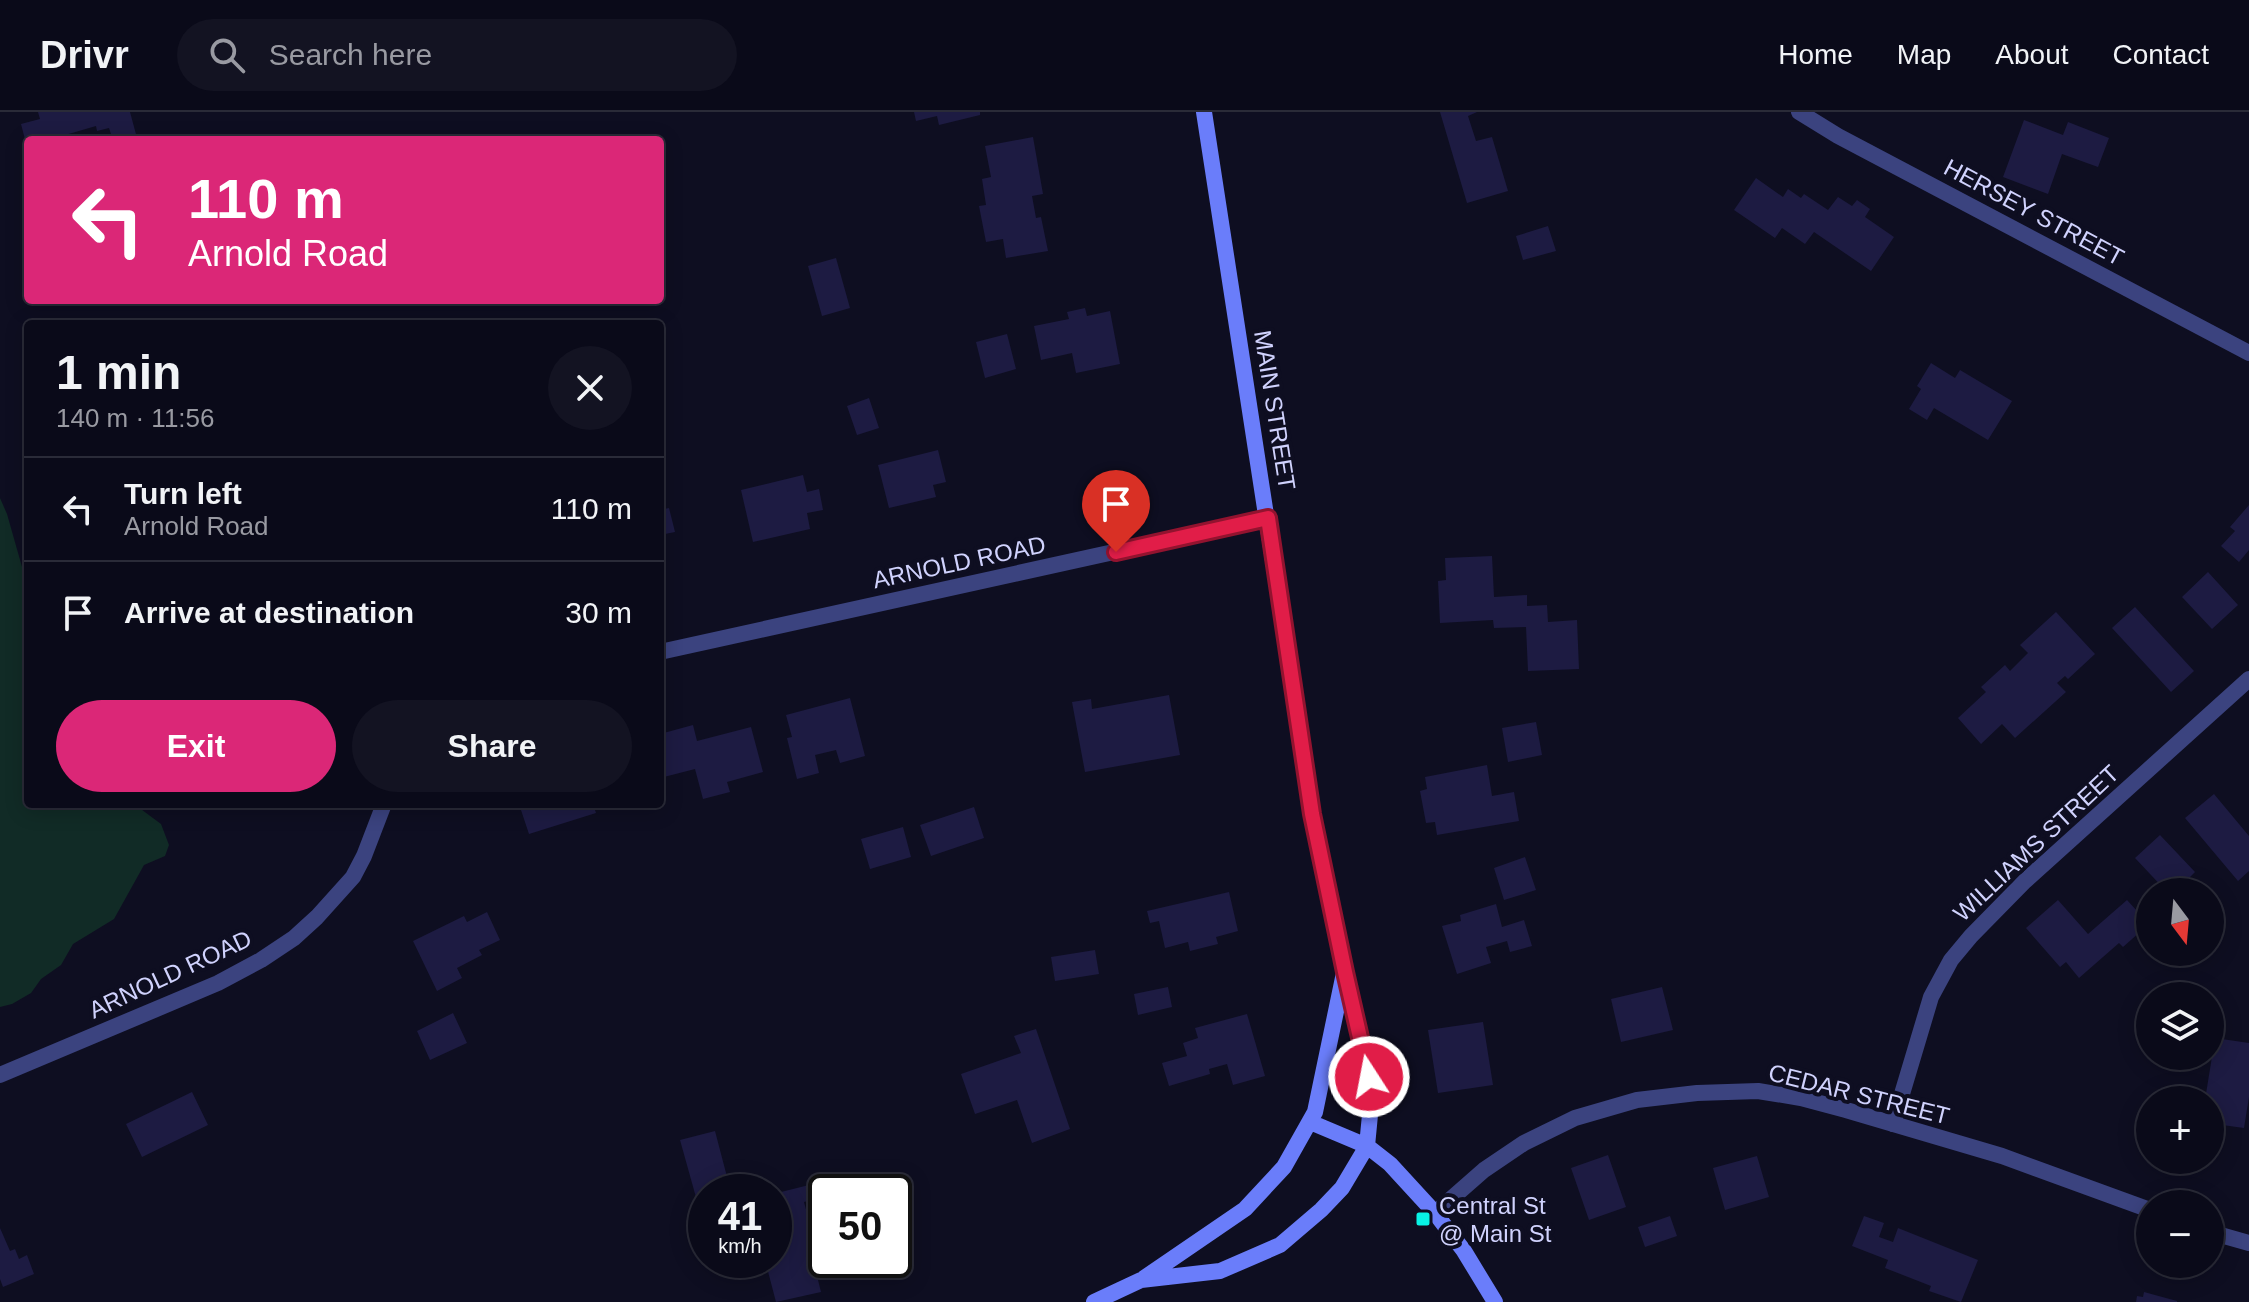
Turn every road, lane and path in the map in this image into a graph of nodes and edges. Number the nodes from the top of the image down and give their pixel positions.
1 (1204, 112) edge
2 (1799, 112) edge
3 (2249, 353) edge
4 (1268, 518) junction
5 (664, 651) edge
6 (2249, 679) edge
7 (382, 808) edge
8 (1345, 972) junction
9 (0, 1075) edge
10 (1310, 1122) junction
11 (1893, 1124) junction
12 (1367, 1146) junction
13 (2136, 1205) edge
14 (1435, 1213) junction
15 (2224, 1236) edge
16 (2249, 1243) edge
17 (1141, 1280) junction
18 (1094, 1302) edge
19 (1495, 1302) edge

1 - 4 main road, MAIN STREET
2 - 3 street, HERSEY STREET
4 - 5 street, ARNOLD ROAD
4 - 8 main road, MAIN STREET
6 - 11 street, WILLIAMS STREET
7 - 9 street, ARNOLD ROAD
8 - 10 main road
8 - 12 main road, MAIN STREET
10 - 12 main road
10 - 17 main road
11 - 13 street, CEDAR STREET
11 - 14 street, CEDAR STREET
12 - 14 main road
12 - 17 main road, MAIN STREET
14 - 19 main road
15 - 16 street
17 - 18 main road, MAIN STREET

